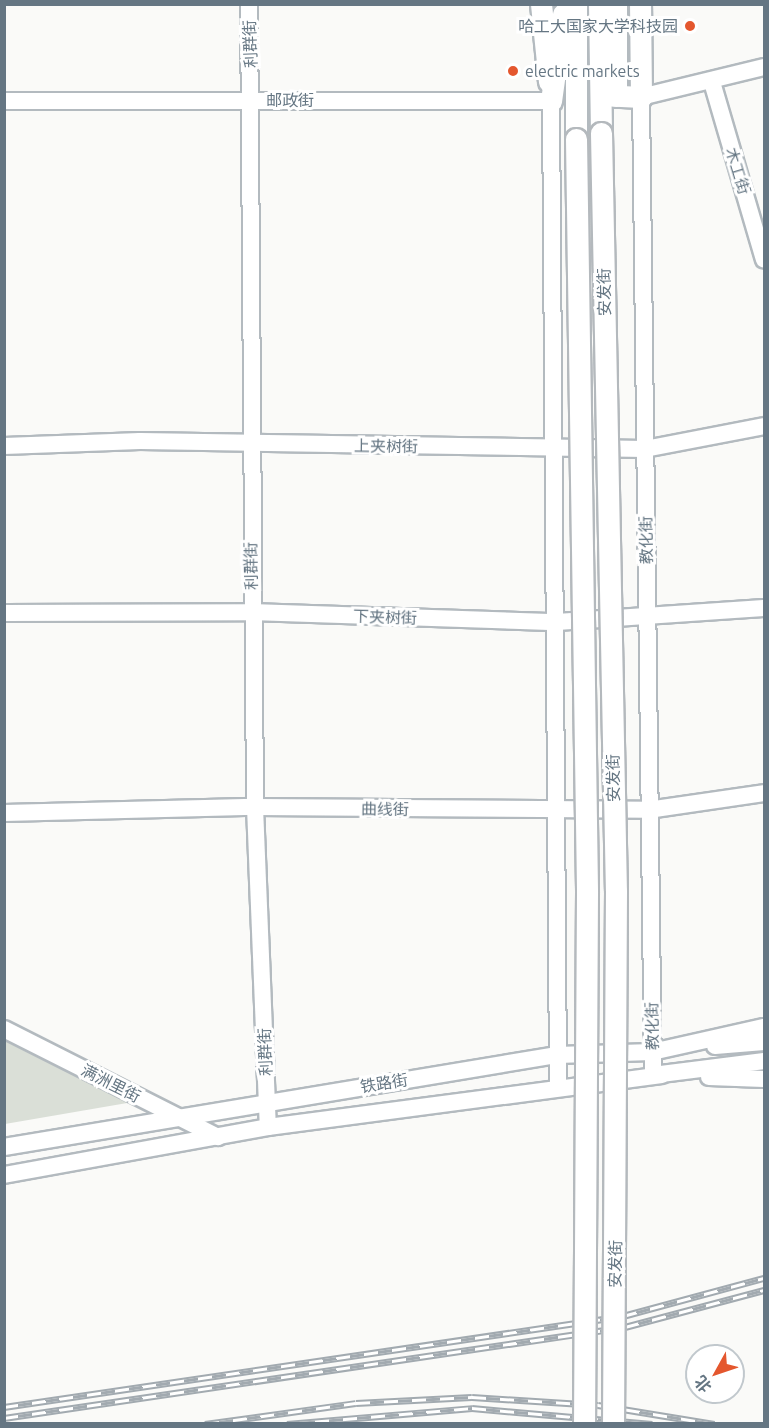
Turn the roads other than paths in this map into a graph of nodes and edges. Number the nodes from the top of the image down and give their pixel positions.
1 (249, 4) edge
2 (541, 4) edge
3 (562, 4) edge
4 (576, 4) edge
5 (599, 4) edge
6 (616, 4) edge
7 (640, 4) edge
8 (765, 67) edge
9 (712, 82) junction
10 (609, 96) junction
11 (641, 97) junction
12 (252, 100) junction
13 (4, 101) edge
14 (551, 101) junction
15 (576, 101) junction
16 (765, 260) edge
17 (765, 426) edge
18 (249, 443) junction
19 (4, 446) edge
20 (645, 449) junction
21 (555, 450) junction
22 (765, 608) edge
23 (251, 612) junction
24 (4, 613) edge
25 (648, 620) junction
26 (557, 622) junction
27 (765, 793) edge
28 (255, 807) junction
29 (648, 810) junction
30 (559, 812) junction
31 (4, 813) edge
32 (765, 1027) edge
33 (4, 1029) edge
34 (765, 1042) edge
35 (652, 1052) junction
36 (557, 1055) junction
37 (765, 1060) edge
38 (653, 1075) junction
39 (765, 1079) edge
40 (558, 1086) junction
41 (267, 1102) junction
42 (179, 1118) junction
43 (268, 1127) junction
44 (218, 1137) junction
45 (4, 1147) edge
46 (4, 1175) edge
47 (584, 1424) edge
48 (613, 1424) edge

1 - 12 street, 利群街
2 - 14 highway
3 - 14 highway
4 - 15 highway
5 - 10 highway
6 - 10 highway
7 - 11 highway, 教化街
8 - 9 street
9 - 11 street
9 - 16 street, 木工街
10 - 11 highway
10 - 48 highway, 安发街, bridge
11 - 20 street, 教化街
12 - 13 street, 邮政街
12 - 14 street, 邮政街
12 - 18 street, 利群街
14 - 15 highway, 邮政街
14 - 21 street
15 - 47 highway, 安发街, bridge
17 - 20 street, 上夹树街
18 - 19 street, 上夹树街
18 - 21 street, 上夹树街
18 - 23 street, 利群街
20 - 21 street, 上夹树街
20 - 25 street, 教化街
21 - 26 street
22 - 25 street, 下夹树街
23 - 24 street, 下夹树街
23 - 26 street, 下夹树街
23 - 28 street, 利群街
25 - 26 street, 下夹树街
25 - 29 street, 教化街
26 - 30 street
27 - 29 street, 曲线街
28 - 30 street, 曲线街
28 - 31 street, 曲线街
28 - 41 street, 利群街
29 - 30 street, 曲线街
29 - 35 street, 教化街
30 - 36 street
32 - 35 street, 铁路街
33 - 42 street, 满洲里街
34 - 35 street
35 - 36 street, 铁路街
35 - 38 street, 教化街
36 - 40 street
36 - 41 street, 铁路街
37 - 38 street
38 - 39 street, 铁路街
38 - 40 street, 铁路街
40 - 43 street, 铁路街
41 - 42 street, 铁路街
41 - 43 street, 利群街
42 - 44 street, 满洲里街
42 - 45 street, 铁路街
43 - 44 street, 铁路街
44 - 46 street, 铁路街

